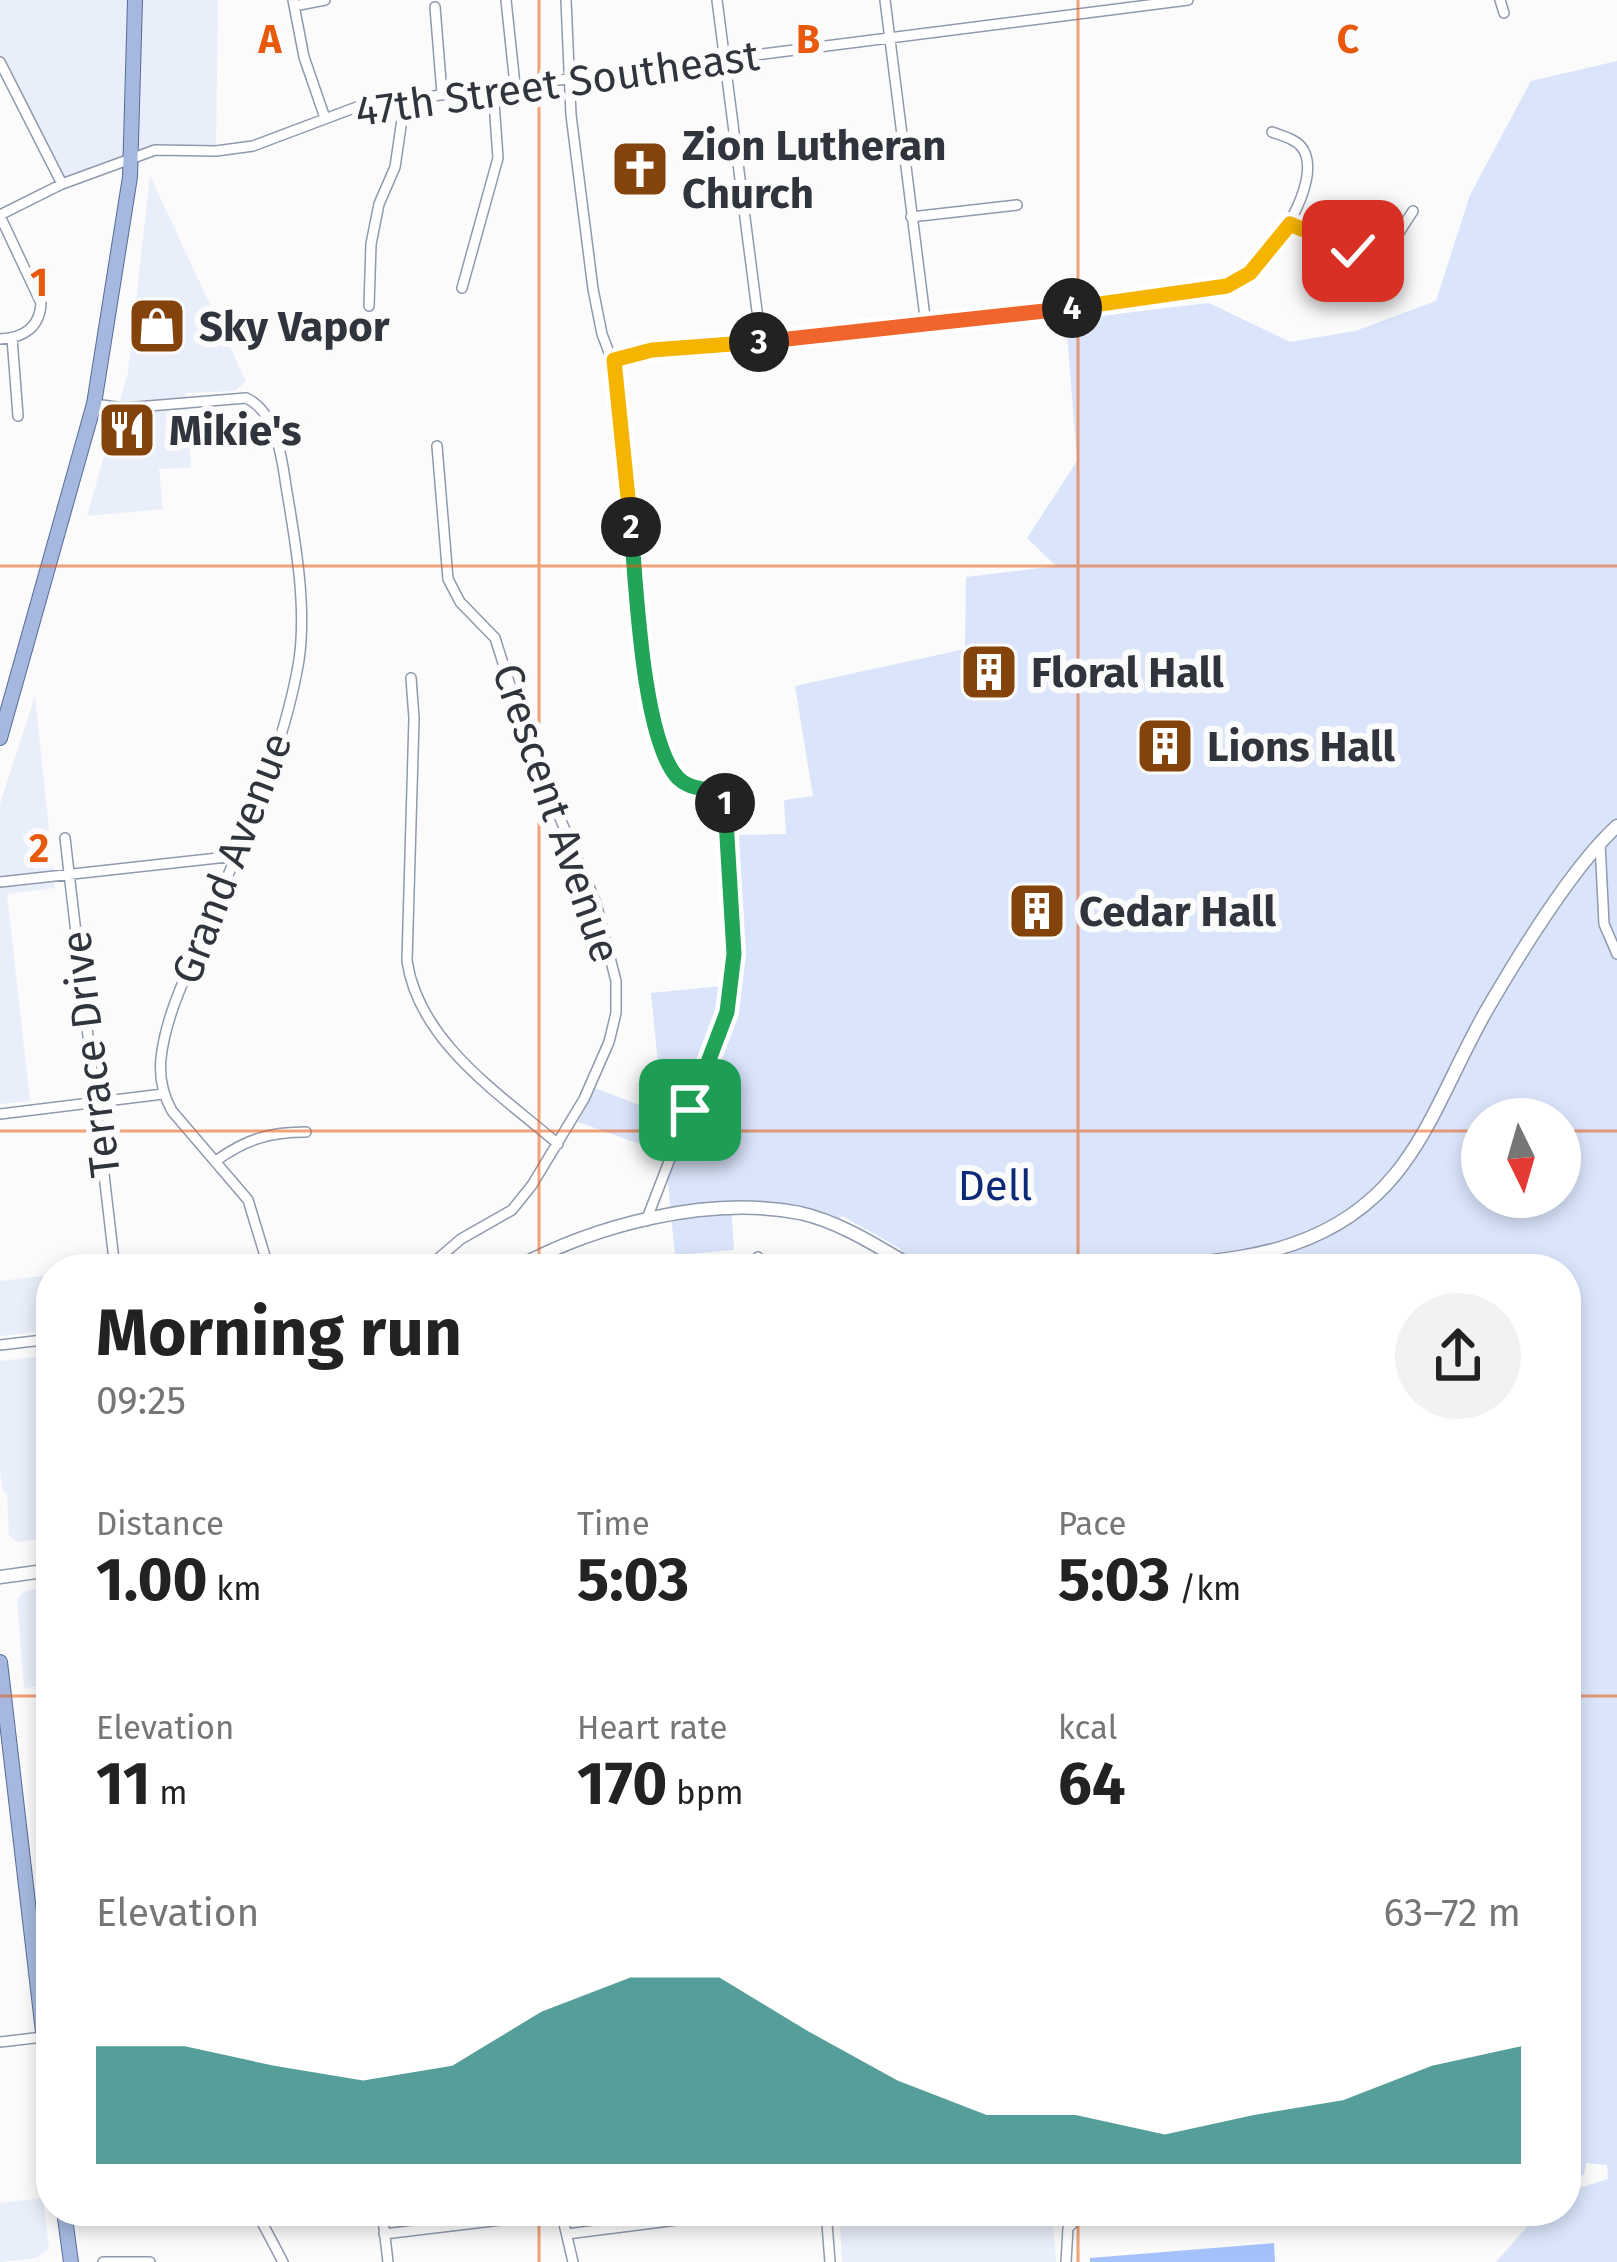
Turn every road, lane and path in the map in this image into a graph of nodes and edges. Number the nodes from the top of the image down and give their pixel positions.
1 (135, 0) edge
2 (325, 0) edge
3 (506, 0) edge
4 (566, 0) edge
5 (717, 0) edge
6 (885, 0) edge
7 (1500, 0) edge
8 (1185, 1) edge
9 (294, 3) edge
10 (435, 7) dead end
11 (1504, 13) dead end
12 (890, 39) junction
13 (724, 58) junction
14 (0, 62) edge
15 (570, 78) junction
16 (514, 85) junction
17 (494, 88) junction
18 (442, 94) junction
19 (405, 99) junction
20 (325, 118) junction
21 (1272, 132) dead end
22 (130, 158) junction
23 (62, 184) junction
24 (1017, 206) dead end
25 (1413, 212) dead end
26 (0, 215) edge
27 (911, 217) junction
28 (1290, 224) junction
29 (462, 288) dead end
30 (369, 306) dead end
31 (926, 325) junction
32 (6, 339) edge
33 (761, 342) junction
34 (614, 360) junction
35 (94, 404) junction
36 (18, 416) dead end
37 (437, 446) dead end
38 (411, 678) dead end
39 (0, 738) edge
40 (1617, 826) edge
41 (64, 838) dead end
42 (1600, 843) junction
43 (236, 856) junction
44 (70, 873) junction
45 (0, 882) edge
46 (1617, 954) edge
47 (164, 1094) junction
48 (95, 1102) junction
49 (0, 1114) edge
50 (306, 1132) dead end
51 (558, 1144) junction
52 (217, 1160) junction
53 (646, 1221) junction
54 (113, 1254) edge
55 (264, 1254) edge
56 (443, 1254) edge
57 (541, 1254) edge
58 (889, 1254) edge
59 (1235, 1254) edge
60 (36, 1341) edge
61 (0, 1345) edge
62 (36, 1572) edge
63 (0, 1577) edge
64 (0, 1661) edge
65 (8, 1809) edge
66 (36, 1986) edge
67 (36, 2038) edge
68 (0, 2042) edge
69 (66, 2226) edge
70 (264, 2226) edge
71 (383, 2226) edge
72 (448, 2226) edge
73 (565, 2226) edge
74 (605, 2226) edge
75 (827, 2226) edge
76 (1070, 2226) edge
77 (384, 2234) junction
78 (567, 2234) junction
79 (70, 2262) edge
80 (103, 2262) edge
81 (150, 2262) edge
82 (283, 2262) edge
83 (388, 2262) edge
84 (573, 2262) edge
85 (830, 2262) edge
86 (1066, 2262) edge

1 - 22 main road
2 - 9 street
3 - 16 street
4 - 15 street
5 - 13 street
6 - 12 street
7 - 11 street
8 - 12 street, 47th Street Southeast
9 - 20 street
10 - 18 street
12 - 13 street, 47th Street Southeast
12 - 27 street
13 - 15 street, 47th Street Southeast
13 - 33 street
14 - 23 street
15 - 16 street, 47th Street Southeast
15 - 34 street
16 - 17 street, 47th Street Southeast
17 - 18 street, 47th Street Southeast
17 - 29 street
18 - 19 street, 47th Street Southeast
19 - 20 street, 47th Street Southeast
19 - 30 street
20 - 22 street, 47th Street Southeast
21 - 28 street
22 - 23 street, 47th Street Southeast
22 - 35 main road
23 - 26 street, 47th Street Southeast
24 - 27 street
25 - 28 street
26 - 32 street
27 - 31 street
28 - 31 street
31 - 33 street
32 - 36 street
33 - 34 street
34 - 53 street
35 - 39 main road
35 - 43 street, Grand Avenue
37 - 51 street, Crescent Avenue
38 - 51 street
40 - 42 main road
41 - 44 street, Terrace Drive
42 - 46 street
42 - 59 main road
43 - 44 street
43 - 47 street, Grand Avenue
44 - 45 street
44 - 48 street, Terrace Drive
47 - 48 street
47 - 52 street
48 - 49 street
48 - 54 street, Terrace Drive
50 - 52 street
51 - 56 street, Crescent Avenue
52 - 55 street
53 - 57 main road
53 - 58 main road
60 - 61 street
62 - 63 main road
64 - 65 main road
65 - 66 main road
67 - 68 street
69 - 79 main road
70 - 82 street
71 - 77 street
72 - 77 street
73 - 78 street
74 - 78 street
75 - 85 street
76 - 86 street
77 - 83 street
78 - 84 street
80 - 81 street

